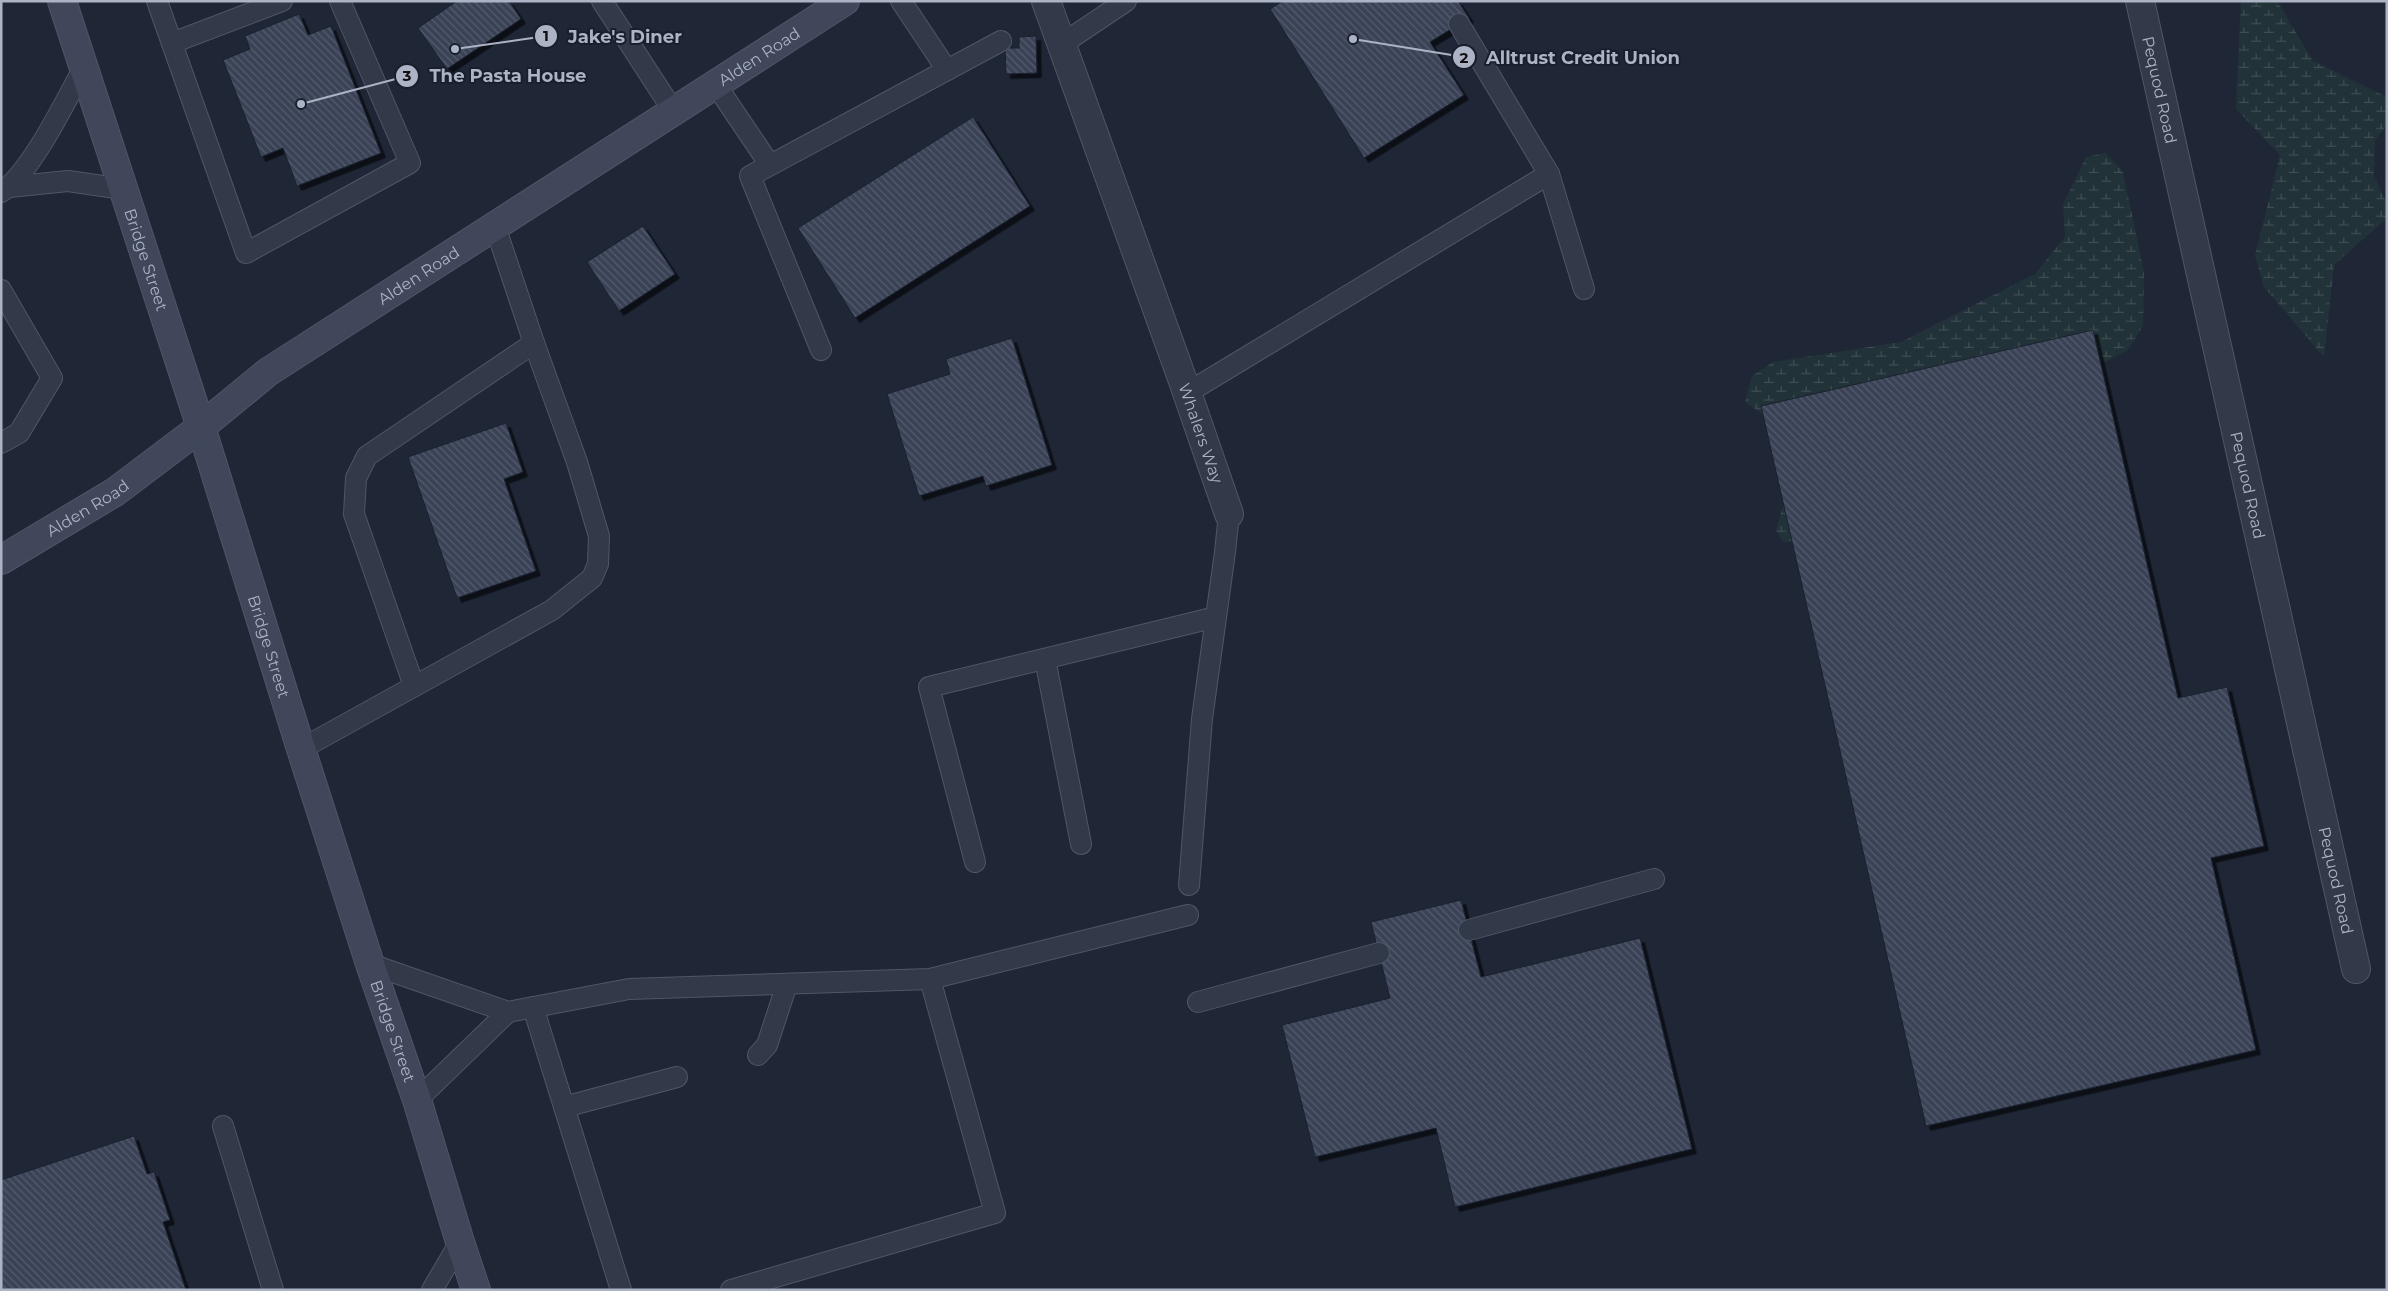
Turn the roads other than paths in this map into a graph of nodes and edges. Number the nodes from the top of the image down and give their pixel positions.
1 (62, 1) edge
2 (158, 1) edge
3 (282, 1) edge
4 (340, 1) edge
5 (602, 1) edge
6 (845, 1) edge
7 (901, 1) edge
8 (1046, 1) edge
9 (1126, 1) edge
10 (2140, 1) edge
11 (1459, 24) dead end
12 (1002, 41) dead end
13 (172, 43) junction
14 (1062, 44) junction
15 (84, 67) junction
16 (947, 70) junction
17 (716, 85) junction
18 (674, 112) junction
19 (770, 165) junction
20 (1549, 174) junction
21 (5, 189) edge
22 (123, 189) junction
23 (495, 226) junction
24 (1584, 289) dead end
25 (1, 290) edge
26 (534, 343) junction
27 (821, 350) dead end
28 (1187, 393) junction
29 (201, 427) junction
30 (1, 443) edge
31 (1228, 514) joint
32 (1, 560) edge
33 (1216, 617) junction
34 (1045, 659) junction
35 (414, 686) junction
36 (301, 749) junction
37 (1081, 844) dead end
38 (975, 862) dead end
39 (1654, 879) dead end
40 (1189, 885) dead end
41 (1188, 915) dead end
42 (1469, 930) dead end
43 (1378, 953) dead end
44 (370, 964) junction
45 (2356, 969) dead end
46 (930, 979) junction
47 (787, 984) junction
48 (1198, 1002) dead end
49 (533, 1007) junction
50 (508, 1012) junction
51 (758, 1055) dead end
52 (677, 1077) dead end
53 (417, 1100) junction
54 (564, 1106) junction
55 (223, 1126) dead end
56 (460, 1242) junction
57 (273, 1290) edge
58 (432, 1290) edge
59 (476, 1290) edge
60 (621, 1290) edge
61 (731, 1290) edge

1 - 15 street, Bridge Street
2 - 13 lane
3 - 13 lane
4 - 13 lane
5 - 18 lane
6 - 17 street, Alden Road
7 - 16 lane
8 - 14 street, Whalers Way
9 - 14 lane
10 - 45 street, Pequod Road
11 - 20 lane
12 - 16 lane
14 - 28 street, Whalers Way
15 - 21 lane
15 - 22 street, Bridge Street
16 - 19 lane
17 - 18 street, Alden Road
17 - 19 lane
18 - 23 street, Alden Road
19 - 27 lane
20 - 24 lane
20 - 28 lane
21 - 22 lane
22 - 29 street, Bridge Street
23 - 26 lane
23 - 29 street, Alden Road
25 - 30 lane
26 - 35 lane
26 - 35 lane
28 - 31 street, Whalers Way
29 - 32 street, Alden Road
29 - 36 street, Bridge Street
31 - 33 lane, Whalers Way
33 - 34 lane
33 - 40 lane, Whalers Way
34 - 37 lane
34 - 38 lane
35 - 36 lane
36 - 44 street, Bridge Street
39 - 42 lane
41 - 46 lane
43 - 48 lane
44 - 50 lane
44 - 53 street, Bridge Street
46 - 47 lane
46 - 61 lane
47 - 49 lane
47 - 51 lane
49 - 50 lane
49 - 54 lane
50 - 53 lane
52 - 54 lane
53 - 56 street, Bridge Street
54 - 60 lane
55 - 57 lane
56 - 58 lane
56 - 59 street, Bridge Street

